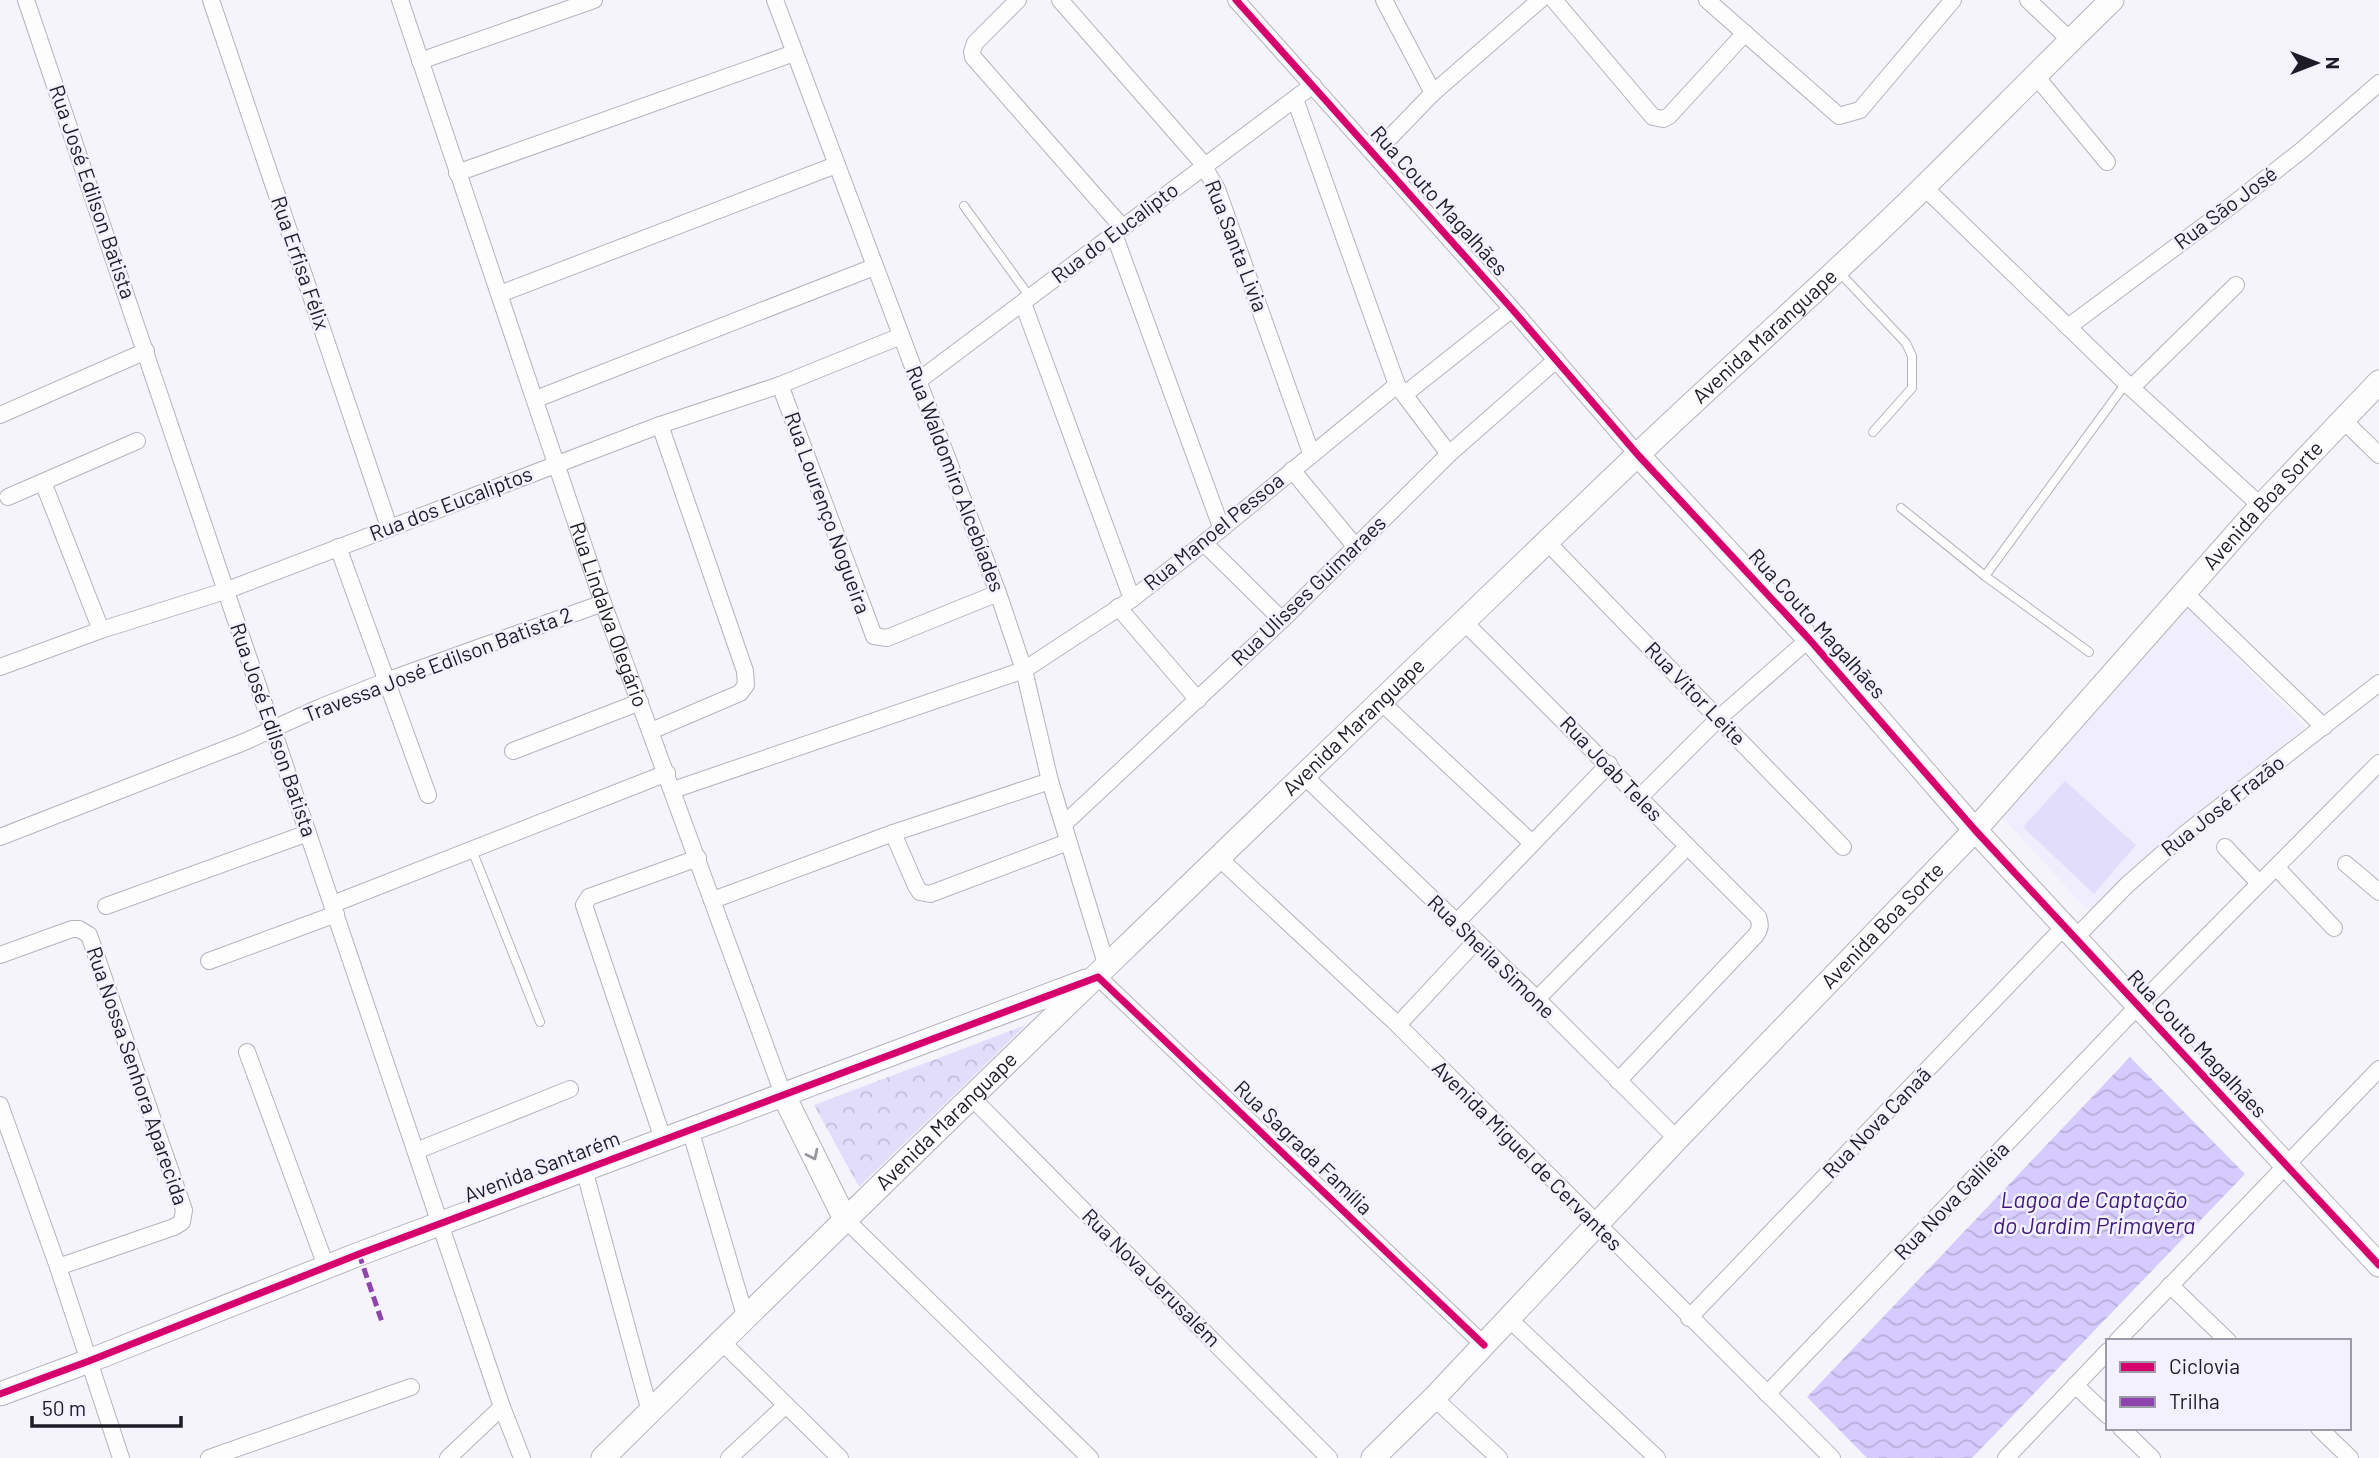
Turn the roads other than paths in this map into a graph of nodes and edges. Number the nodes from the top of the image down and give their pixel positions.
1 (26, 0) edge
2 (211, 0) edge
3 (400, 0) edge
4 (594, 0) edge
5 (775, 0) edge
6 (1018, 0) edge
7 (1060, 0) edge
8 (1236, 0) edge
9 (1384, 0) edge
10 (1540, 0) edge
11 (1553, 0) edge
12 (1707, 0) edge
13 (1953, 0) edge
14 (2028, 0) edge
15 (2112, 0) edge
16 (1745, 33) junction
17 (2070, 40) junction
18 (794, 53) junction
19 (420, 61) junction
20 (2035, 75) junction
21 (2379, 83) edge
22 (1313, 85) junction
23 (1433, 93) junction
24 (1295, 99) junction
25 (1374, 154) junction
26 (2107, 162) dead end
27 (836, 165) junction
28 (1204, 167) junction
29 (457, 173) junction
30 (1924, 187) junction
31 (964, 206) dead end
32 (1118, 231) junction
33 (874, 267) junction
34 (1838, 270) junction
35 (2235, 285) dead end
36 (500, 294) junction
37 (1026, 300) junction
38 (1512, 309) junction
39 (2068, 327) junction
40 (901, 336) junction
41 (146, 351) junction
42 (1556, 360) junction
43 (918, 381) junction
44 (2379, 382) edge
45 (780, 385) junction
46 (2129, 385) junction
47 (1401, 389) junction
48 (536, 399) junction
49 (0, 415) edge
50 (2343, 420) junction
51 (660, 425) junction
52 (1873, 432) dead end
53 (137, 441) dead end
54 (1311, 453) junction
55 (1449, 454) junction
56 (2379, 454) edge
57 (1638, 455) junction
58 (556, 465) junction
59 (1292, 470) junction
60 (43, 482) junction
61 (8, 497) dead end
62 (2260, 506) junction
63 (1901, 508) dead end
64 (389, 527) junction
65 (1222, 527) junction
66 (1547, 542) junction
67 (1204, 543) junction
68 (1355, 545) junction
69 (338, 547) junction
70 (1985, 576) junction
71 (225, 591) junction
72 (998, 593) junction
73 (2185, 593) junction
74 (603, 603) junction
75 (1125, 603) junction
76 (1282, 620) junction
77 (1464, 622) junction
78 (101, 630) junction
79 (1809, 639) junction
80 (2089, 652) dead end
81 (0, 667) edge
82 (1024, 670) junction
83 (386, 681) junction
84 (2379, 682) edge
85 (1198, 699) junction
86 (640, 702) junction
87 (1381, 702) junction
88 (1718, 718) junction
89 (2324, 727) junction
90 (272, 729) junction
91 (650, 731) junction
92 (513, 751) dead end
93 (2379, 763) edge
94 (1609, 764) junction
95 (667, 773) junction
96 (1303, 775) junction
97 (1050, 781) junction
98 (673, 790) junction
99 (428, 795) dead end
100 (1639, 798) junction
101 (1064, 824) junction
102 (1975, 830) junction
103 (308, 833) junction
104 (894, 833) junction
105 (0, 837) edge
106 (1068, 842) junction
107 (1532, 843) junction
108 (1687, 847) junction
109 (1843, 847) dead end
110 (2225, 847) dead end
111 (472, 850) junction
112 (698, 858) junction
113 (1219, 858) junction
114 (2346, 864) dead end
115 (2276, 867) junction
116 (2259, 883) junction
117 (2379, 892) edge
118 (713, 900) junction
119 (106, 906) dead end
120 (335, 909) junction
121 (1455, 923) junction
122 (2334, 928) dead end
123 (2069, 933) junction
124 (1475, 942) junction
125 (0, 955) edge
126 (209, 961) dead end
127 (1102, 972) junction
128 (1536, 999) junction
129 (2137, 1007) junction
130 (540, 1022) dead end
131 (1398, 1025) junction
132 (247, 1052) dead end
133 (2379, 1069) edge
134 (1618, 1081) junction
135 (570, 1089) dead end
136 (783, 1094) junction
137 (972, 1098) junction
138 (1, 1109) edge
139 (690, 1129) junction
140 (663, 1139) junction
141 (1677, 1139) junction
142 (416, 1151) junction
143 (2287, 1164) junction
144 (584, 1169) junction
145 (845, 1219) junction
146 (442, 1224) junction
147 (1596, 1225) junction
148 (2379, 1265) edge
149 (326, 1266) junction
150 (58, 1267) junction
151 (2170, 1285) junction
152 (1689, 1318) junction
153 (746, 1320) junction
154 (1509, 1320) junction
155 (2120, 1339) edge
156 (2226, 1339) edge
157 (722, 1342) junction
158 (1485, 1345) junction
159 (2106, 1353) edge
160 (89, 1361) junction
161 (2076, 1385) junction
162 (411, 1387) dead end
163 (0, 1394) edge
164 (1767, 1394) junction
165 (1434, 1398) junction
166 (786, 1405) junction
167 (502, 1406) junction
168 (650, 1412) junction
169 (2106, 1414) edge
170 (2123, 1430) edge
171 (2321, 1430) edge
172 (232, 1454) edge
173 (121, 1458) edge
174 (209, 1458) edge
175 (448, 1458) edge
176 (522, 1458) edge
177 (603, 1458) edge
178 (729, 1458) edge
179 (840, 1458) edge
180 (1090, 1458) edge
181 (1329, 1458) edge
182 (1373, 1458) edge
183 (1499, 1458) edge
184 (1657, 1458) edge
185 (1832, 1458) edge
186 (2006, 1458) edge
187 (2152, 1458) edge
188 (2350, 1458) edge

1 - 41 street, Rua José Edilson Batista
2 - 64 street, Rua Erfisa Félix
3 - 19 street, Rua Lindalva Olegário
4 - 19 street
5 - 18 street, Rua Waldomiro Alcebíades
6 - 32 street
7 - 28 street, Rua Santa Livia
8 - 22 street, Rua Couto Magalhães
9 - 23 street
10 - 23 street
11 - 16 street
12 - 16 street
13 - 16 street
14 - 17 street
15 - 17 street, Avenida Maranguape
17 - 20 street, Avenida Maranguape
18 - 27 street, Rua Waldomiro Alcebíades
18 - 29 street
19 - 29 street, Rua Lindalva Olegário
20 - 26 street
20 - 30 street, Avenida Maranguape
21 - 39 street, Rua São José
22 - 24 street, Rua do Eucalipto
22 - 25 street, Rua Couto Magalhães
23 - 25 street
24 - 28 street, Rua do Eucalipto
24 - 47 street
25 - 38 street, Rua Couto Magalhães
27 - 33 street, Rua Waldomiro Alcebíades
27 - 36 street
28 - 32 street, Rua do Eucalipto
28 - 54 street, Rua Santa Livia
29 - 36 street, Rua Lindalva Olegário
30 - 34 street, Avenida Maranguape
30 - 39 street
31 - 37 lane
32 - 37 street, Rua do Eucalipto
32 - 65 street
33 - 40 street, Rua Waldomiro Alcebíades
33 - 48 street
34 - 52 lane
34 - 57 street, Avenida Maranguape
35 - 46 street
36 - 48 street, Rua Lindalva Olegário
37 - 43 street, Rua do Eucalipto
37 - 75 street
38 - 42 street, Rua Couto Magalhães
38 - 47 street, Rua Manoel Pessoa
39 - 46 street
40 - 43 street, Rua Waldomiro Alcebíades
40 - 45 street, Rua dos Eucaliptos
41 - 49 street
41 - 71 street, Rua José Edilson Batista
42 - 55 street, Rua Ulisses Guimaraes
42 - 57 street, Rua Couto Magalhães
43 - 72 street, Rua Waldomiro Alcebíades
44 - 50 street, Avenida Boa Sorte
45 - 51 street, Rua dos Eucaliptos
45 - 72 street, Rua Lourenço Nogueira
46 - 62 street
46 - 70 lane
47 - 54 street, Rua Manoel Pessoa
47 - 55 street
48 - 58 street, Rua Lindalva Olegário
50 - 56 street
50 - 62 street, Avenida Boa Sorte
51 - 58 street, Rua dos Eucaliptos
51 - 91 street
53 - 60 street
54 - 59 street, Rua Manoel Pessoa
55 - 68 street, Rua Ulisses Guimaraes
57 - 66 street, Avenida Maranguape
57 - 79 street, Rua Couto Magalhães
58 - 64 street, Rua dos Eucaliptos
58 - 74 street, Rua Lindalva Olegário
59 - 65 street, Rua Manoel Pessoa
59 - 68 street
60 - 61 street
60 - 78 street
62 - 73 street, Avenida Boa Sorte
63 - 70 lane
64 - 69 street, Rua dos Eucaliptos
65 - 67 street, Rua Manoel Pessoa
66 - 77 street, Avenida Maranguape
66 - 88 street, Rua Vitor Leite
67 - 75 street, Rua Manoel Pessoa
67 - 76 street
68 - 76 street, Rua Ulisses Guimaraes
69 - 71 street, Rua dos Eucaliptos
69 - 83 street
70 - 80 lane
71 - 78 street, Rua dos Eucaliptos
71 - 90 street, Rua José Edilson Batista
72 - 82 street, Rua Waldomiro Alcebíades
73 - 89 street
73 - 102 street, Avenida Boa Sorte
74 - 83 street, Travessa José Edilson Batista 2
74 - 86 street, Rua Lindalva Olegário
75 - 82 street, Rua Manoel Pessoa
75 - 85 street
76 - 85 street, Rua Ulisses Guimaraes
77 - 87 street, Avenida Maranguape
77 - 94 street, Rua Joab Teles
78 - 81 street, Rua dos Eucaliptos
79 - 88 street
79 - 102 street, Rua Couto Magalhães
82 - 97 street, Rua Waldomiro Alcebíades
82 - 98 street, Rua Manoel Pessoa
83 - 90 street, Travessa José Edilson Batista 2
83 - 99 street
84 - 89 street, Rua José Frazão
85 - 101 street, Rua Ulisses Guimaraes
86 - 91 street, Rua Lindalva Olegário
86 - 92 street
87 - 96 street, Avenida Maranguape
87 - 107 street
88 - 100 street
88 - 109 street, Rua Vitor Leite
89 - 123 street, Rua José Frazão
90 - 103 street, Rua José Edilson Batista
90 - 105 street, Travessa José Edilson Batista 2
91 - 95 street, Rua Lindalva Olegário
93 - 115 street, Rua Nova Galileia
94 - 100 street, Rua Joab Teles
94 - 107 street
95 - 98 street, Rua Lindalva Olegário
95 - 111 street
96 - 113 street, Avenida Maranguape
96 - 121 street, Rua Sheila Simone
97 - 101 street, Rua Waldomiro Alcebíades
97 - 104 street
98 - 112 street, Rua Lindalva Olegário
100 - 108 street, Rua Joab Teles
101 - 106 street, Rua Waldomiro Alcebíades
102 - 123 street, Rua Couto Magalhães
102 - 141 street, Avenida Boa Sorte
103 - 119 street
103 - 120 street, Rua José Edilson Batista
104 - 106 street
104 - 118 street
106 - 127 street, Rua Waldomiro Alcebíades
107 - 121 street
108 - 128 street
108 - 134 street, Rua Joab Teles
110 - 116 street
111 - 120 street
111 - 130 lane
112 - 118 street, Rua Lindalva Olegário
112 - 140 street
113 - 127 street, Avenida Maranguape
113 - 131 street, Avenida Miguel de Cervantes
114 - 117 street
115 - 116 street, Rua Nova Galileia
115 - 122 street
116 - 129 street, Rua Nova Galileia
118 - 136 street, Rua Lindalva Olegário
120 - 126 street
120 - 142 street, Rua José Edilson Batista
121 - 124 street, Rua Sheila Simone
123 - 129 street, Rua Couto Magalhães
123 - 152 street, Rua Nova Canaã
124 - 128 street, Rua Sheila Simone
124 - 131 street
125 - 150 street, Rua Nossa Senhora Aparecida
127 - 136 street, Avenida Santarém
127 - 137 street, Avenida Maranguape
127 - 158 street, Rua Sagrada Família
128 - 134 street, Rua Sheila Simone
129 - 143 street, Rua Couto Magalhães
129 - 164 street, Rua Nova Galileia
131 - 147 street, Avenida Miguel de Cervantes
132 - 149 street
133 - 143 street
134 - 141 street, Rua Sheila Simone
135 - 142 street
136 - 139 street, Avenida Santarém
136 -> 145 street, Rua Lindalva Olegário
137 - 145 street, Avenida Maranguape
137 - 181 street, Rua Nova Jerusalém
138 - 150 street
139 - 140 street, Avenida Santarém
139 - 153 street
140 - 144 street, Avenida Santarém
141 - 147 street, Avenida Boa Sorte
142 - 146 street, Rua José Edilson Batista
143 - 148 street, Rua Couto Magalhães
143 - 151 street
144 - 146 street, Avenida Santarém
144 - 168 street
145 - 153 street, Avenida Maranguape
145 - 180 street
146 - 149 street, Avenida Santarém
146 - 167 street, Rua José Edilson Batista
147 - 152 street, Avenida Miguel de Cervantes
147 - 154 street, Avenida Boa Sorte
149 - 160 street, Avenida Santarém
150 - 160 street
151 - 155 street
151 - 156 street
152 - 164 street, Avenida Miguel de Cervantes
153 - 157 street, Avenida Maranguape
154 - 158 street, Avenida Boa Sorte
154 - 184 street
157 - 166 street
157 - 168 street, Avenida Maranguape
158 - 165 street, Avenida Boa Sorte
159 - 161 street
160 - 163 street, Avenida Santarém
160 - 173 street
161 - 169 street
161 - 186 street
162 - 172 street
164 - 185 street, Avenida Miguel de Cervantes
165 - 182 street, Avenida Boa Sorte
165 - 183 street
166 - 178 street
166 - 179 street
167 - 175 street
167 - 176 street, Rua José Edilson Batista
168 - 177 street, Avenida Maranguape
170 - 187 street
171 - 188 street
172 - 174 street

